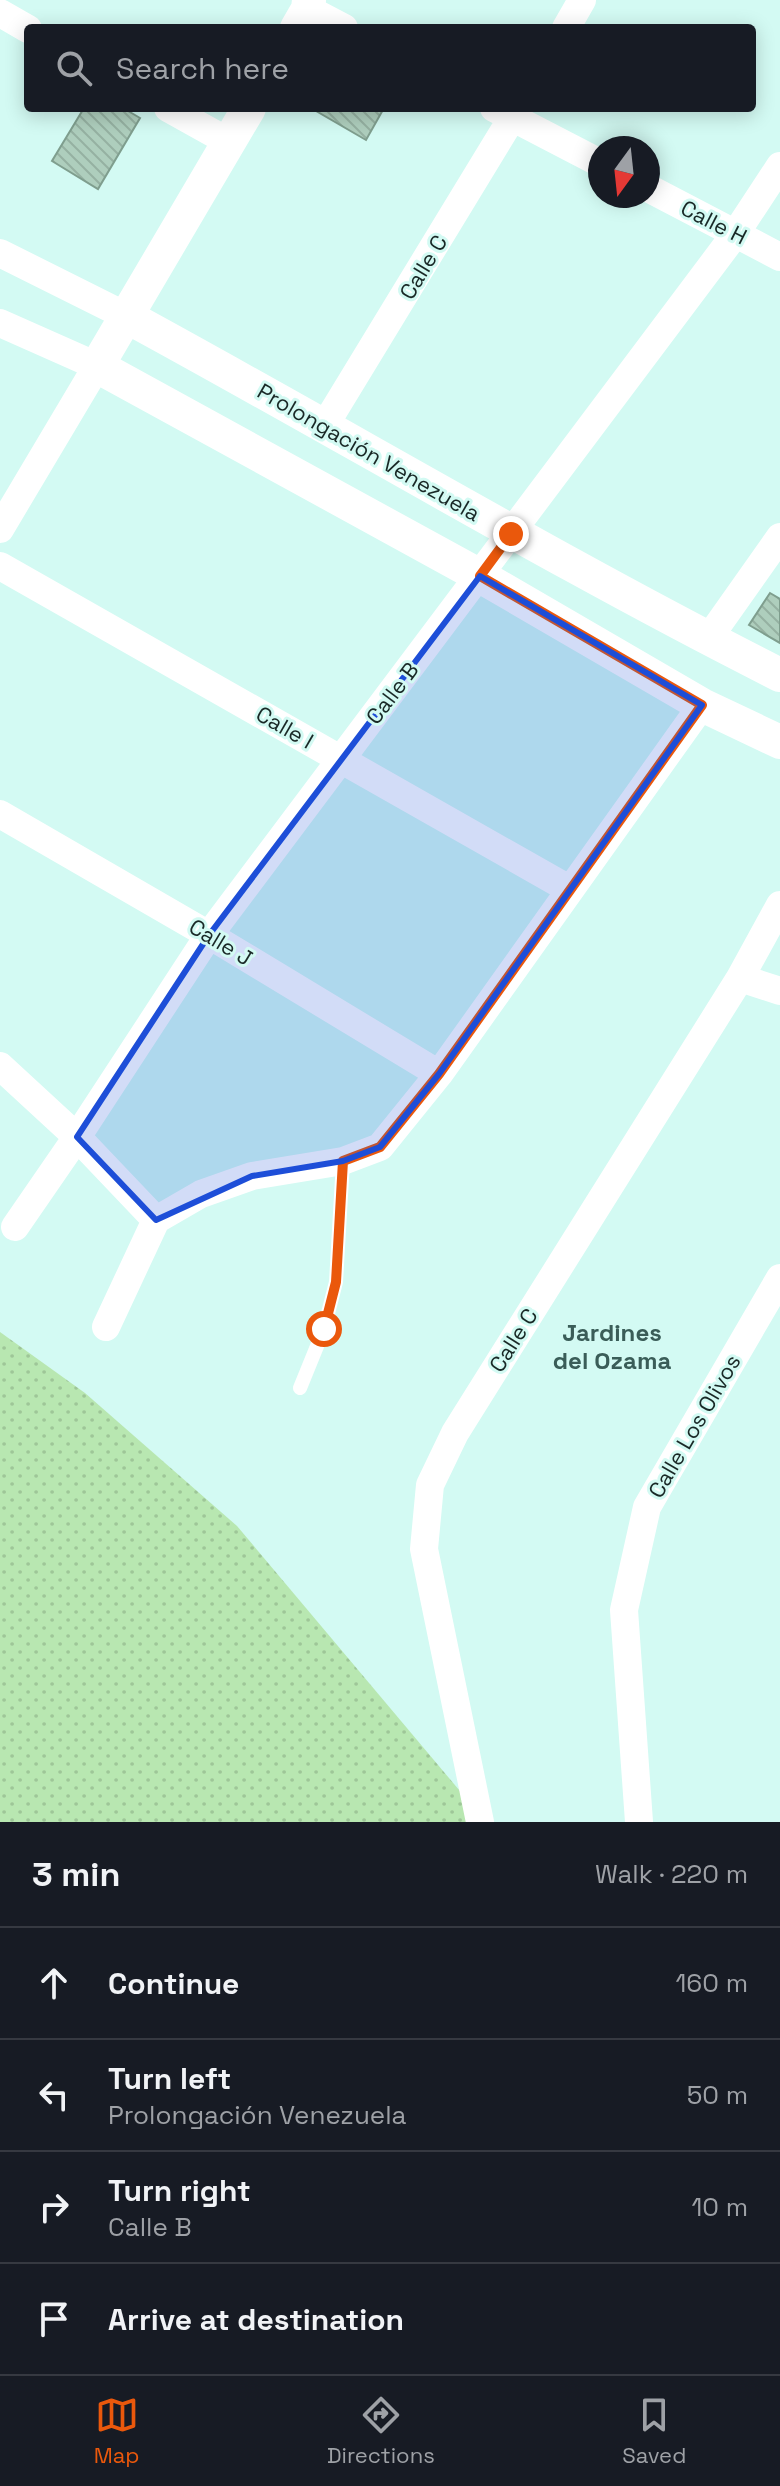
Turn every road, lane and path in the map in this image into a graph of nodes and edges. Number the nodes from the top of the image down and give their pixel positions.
1 (582, 0) edge
2 (305, 12) edge
3 (0, 13) edge
4 (334, 24) edge
5 (568, 24) edge
6 (24, 27) edge
7 (175, 112) edge
8 (247, 112) edge
9 (507, 112) edge
10 (510, 112) edge
11 (229, 142) junction
12 (588, 156) edge
13 (780, 166) edge
14 (660, 194) edge
15 (736, 233) junction
16 (0, 253) edge
17 (780, 257) edge
18 (126, 316) junction
19 (0, 323) edge
20 (97, 366) junction
21 (325, 425) junction
22 (0, 529) edge
23 (511, 534) junction
24 (780, 537) edge
25 (0, 566) edge
26 (480, 576) junction
27 (708, 639) junction
28 (780, 675) edge
29 (702, 705) junction
30 (780, 742) edge
31 (341, 759) junction
32 (0, 814) edge
33 (569, 889) junction
34 (780, 905) edge
35 (209, 935) junction
36 (740, 978) junction
37 (780, 991) edge
38 (0, 1066) edge
39 (439, 1074) junction
40 (77, 1137) junction
41 (343, 1161) junction
42 (156, 1220) junction
43 (15, 1227) dead end
44 (780, 1278) edge
45 (106, 1327) dead end
46 (300, 1388) dead end
47 (480, 1822) edge
48 (639, 1822) edge

1 - 5 street
2 - 4 street
3 - 6 street
7 - 11 street
8 - 11 street
9 - 21 street, Calle C
10 - 12 street
11 - 18 street
13 - 15 street, Calle B
14 - 15 street, Calle H
15 - 17 street, Calle H
15 - 23 street, Calle B
16 - 18 street, Prolongación Venezuela
18 - 20 street
18 - 21 street, Prolongación Venezuela
19 - 20 street
20 - 22 street
20 - 26 street
21 - 23 street, Prolongación Venezuela
23 - 26 street, Calle B
23 - 27 street, Prolongación Venezuela
24 - 27 street
25 - 31 street, Calle I
26 - 29 street
26 - 31 street, Calle B
27 - 28 street, Prolongación Venezuela
29 - 30 street
29 - 33 street
31 - 33 street, Calle I
31 - 35 street, Calle B
32 - 35 street, Calle J
33 - 39 street
34 - 36 street, Calle C
35 - 39 street, Calle J
35 - 40 street, Calle B
36 - 37 street
36 - 47 street, Calle C
38 - 40 street
39 - 41 street
40 - 42 street
40 - 43 street, Calle B
41 - 42 street
41 - 46 lane
42 - 45 street
44 - 48 street, Calle Los Olivos

